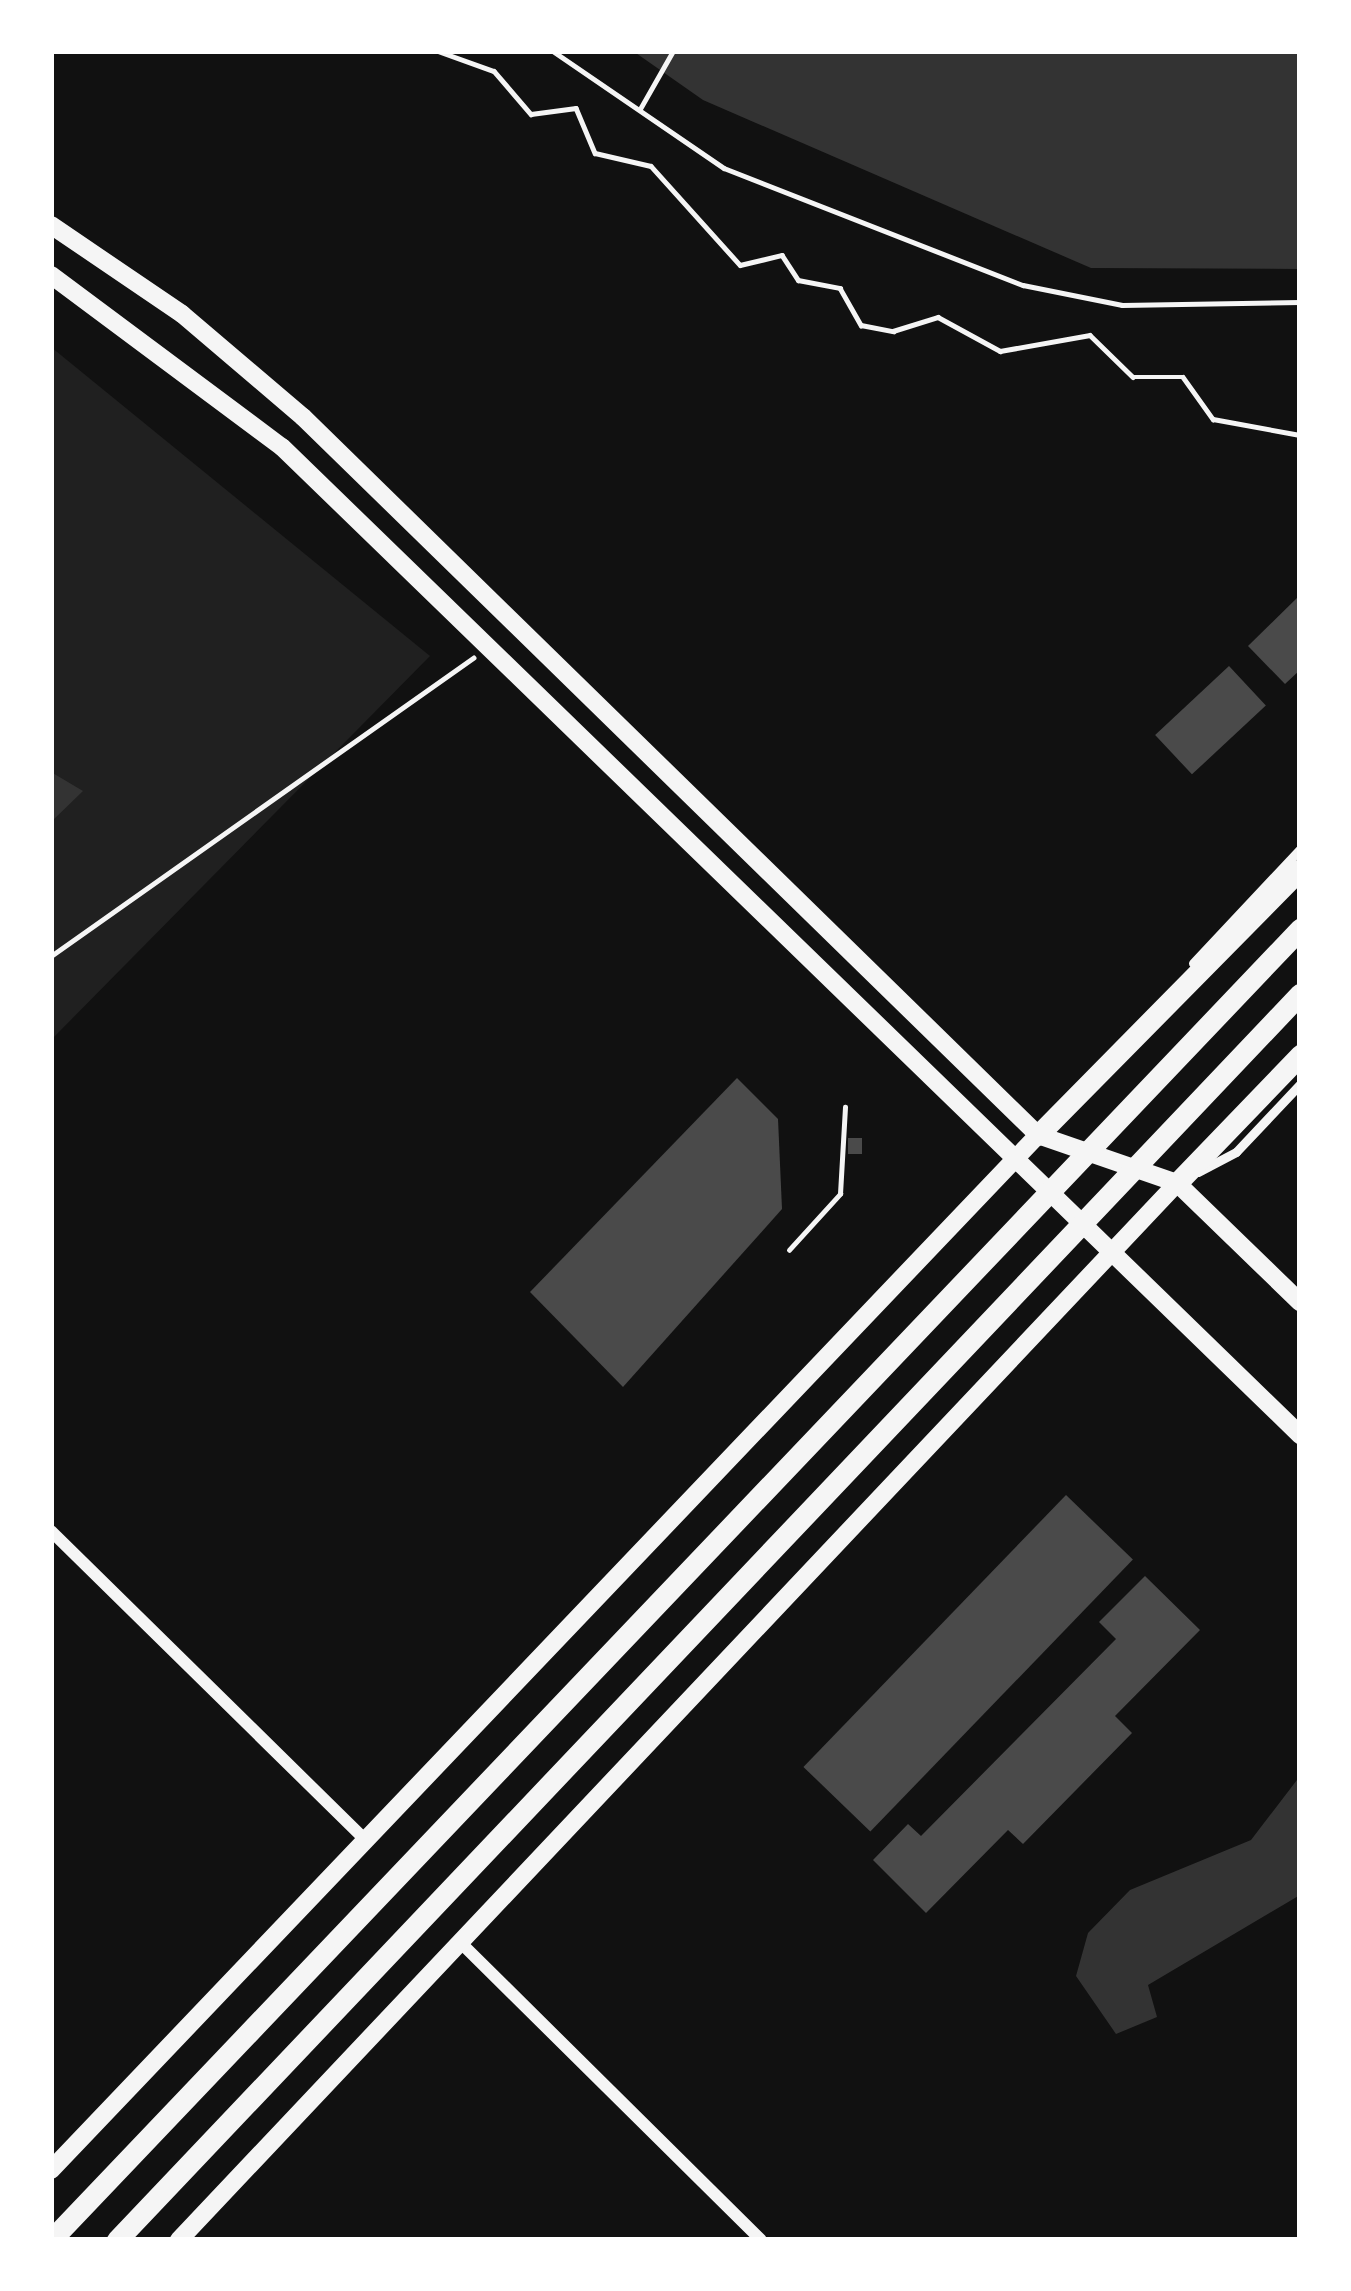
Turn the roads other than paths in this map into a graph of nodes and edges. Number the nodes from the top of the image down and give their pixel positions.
1 (51, 225) edge
2 (51, 275) edge
3 (1300, 849) edge
4 (1300, 869) edge
5 (1300, 929) edge
6 (1300, 994) edge
7 (1300, 1054) edge
8 (1300, 1084) edge
9 (1038, 1135) junction
10 (1014, 1161) junction
11 (1177, 1183) junction
12 (1111, 1255) junction
13 (1300, 1302) edge
14 (1300, 1435) edge
15 (51, 1531) edge
16 (367, 1841) junction
17 (463, 1945) junction
18 (51, 2170) edge
19 (51, 2240) edge
20 (117, 2240) edge
21 (179, 2240) edge
22 (761, 2240) edge

1 - 9 main road
2 - 10 main road
3 - 9 street
4 - 9 main road
5 - 19 main road
6 - 20 main road
7 - 11 main road
8 - 11 street
9 - 10 main road
9 - 11 main road
10 - 12 main road
10 - 16 main road
11 - 12 main road
11 - 13 main road
12 - 14 main road
12 - 17 main road
15 - 16 street
16 - 18 main road
17 - 21 main road
17 - 22 street

